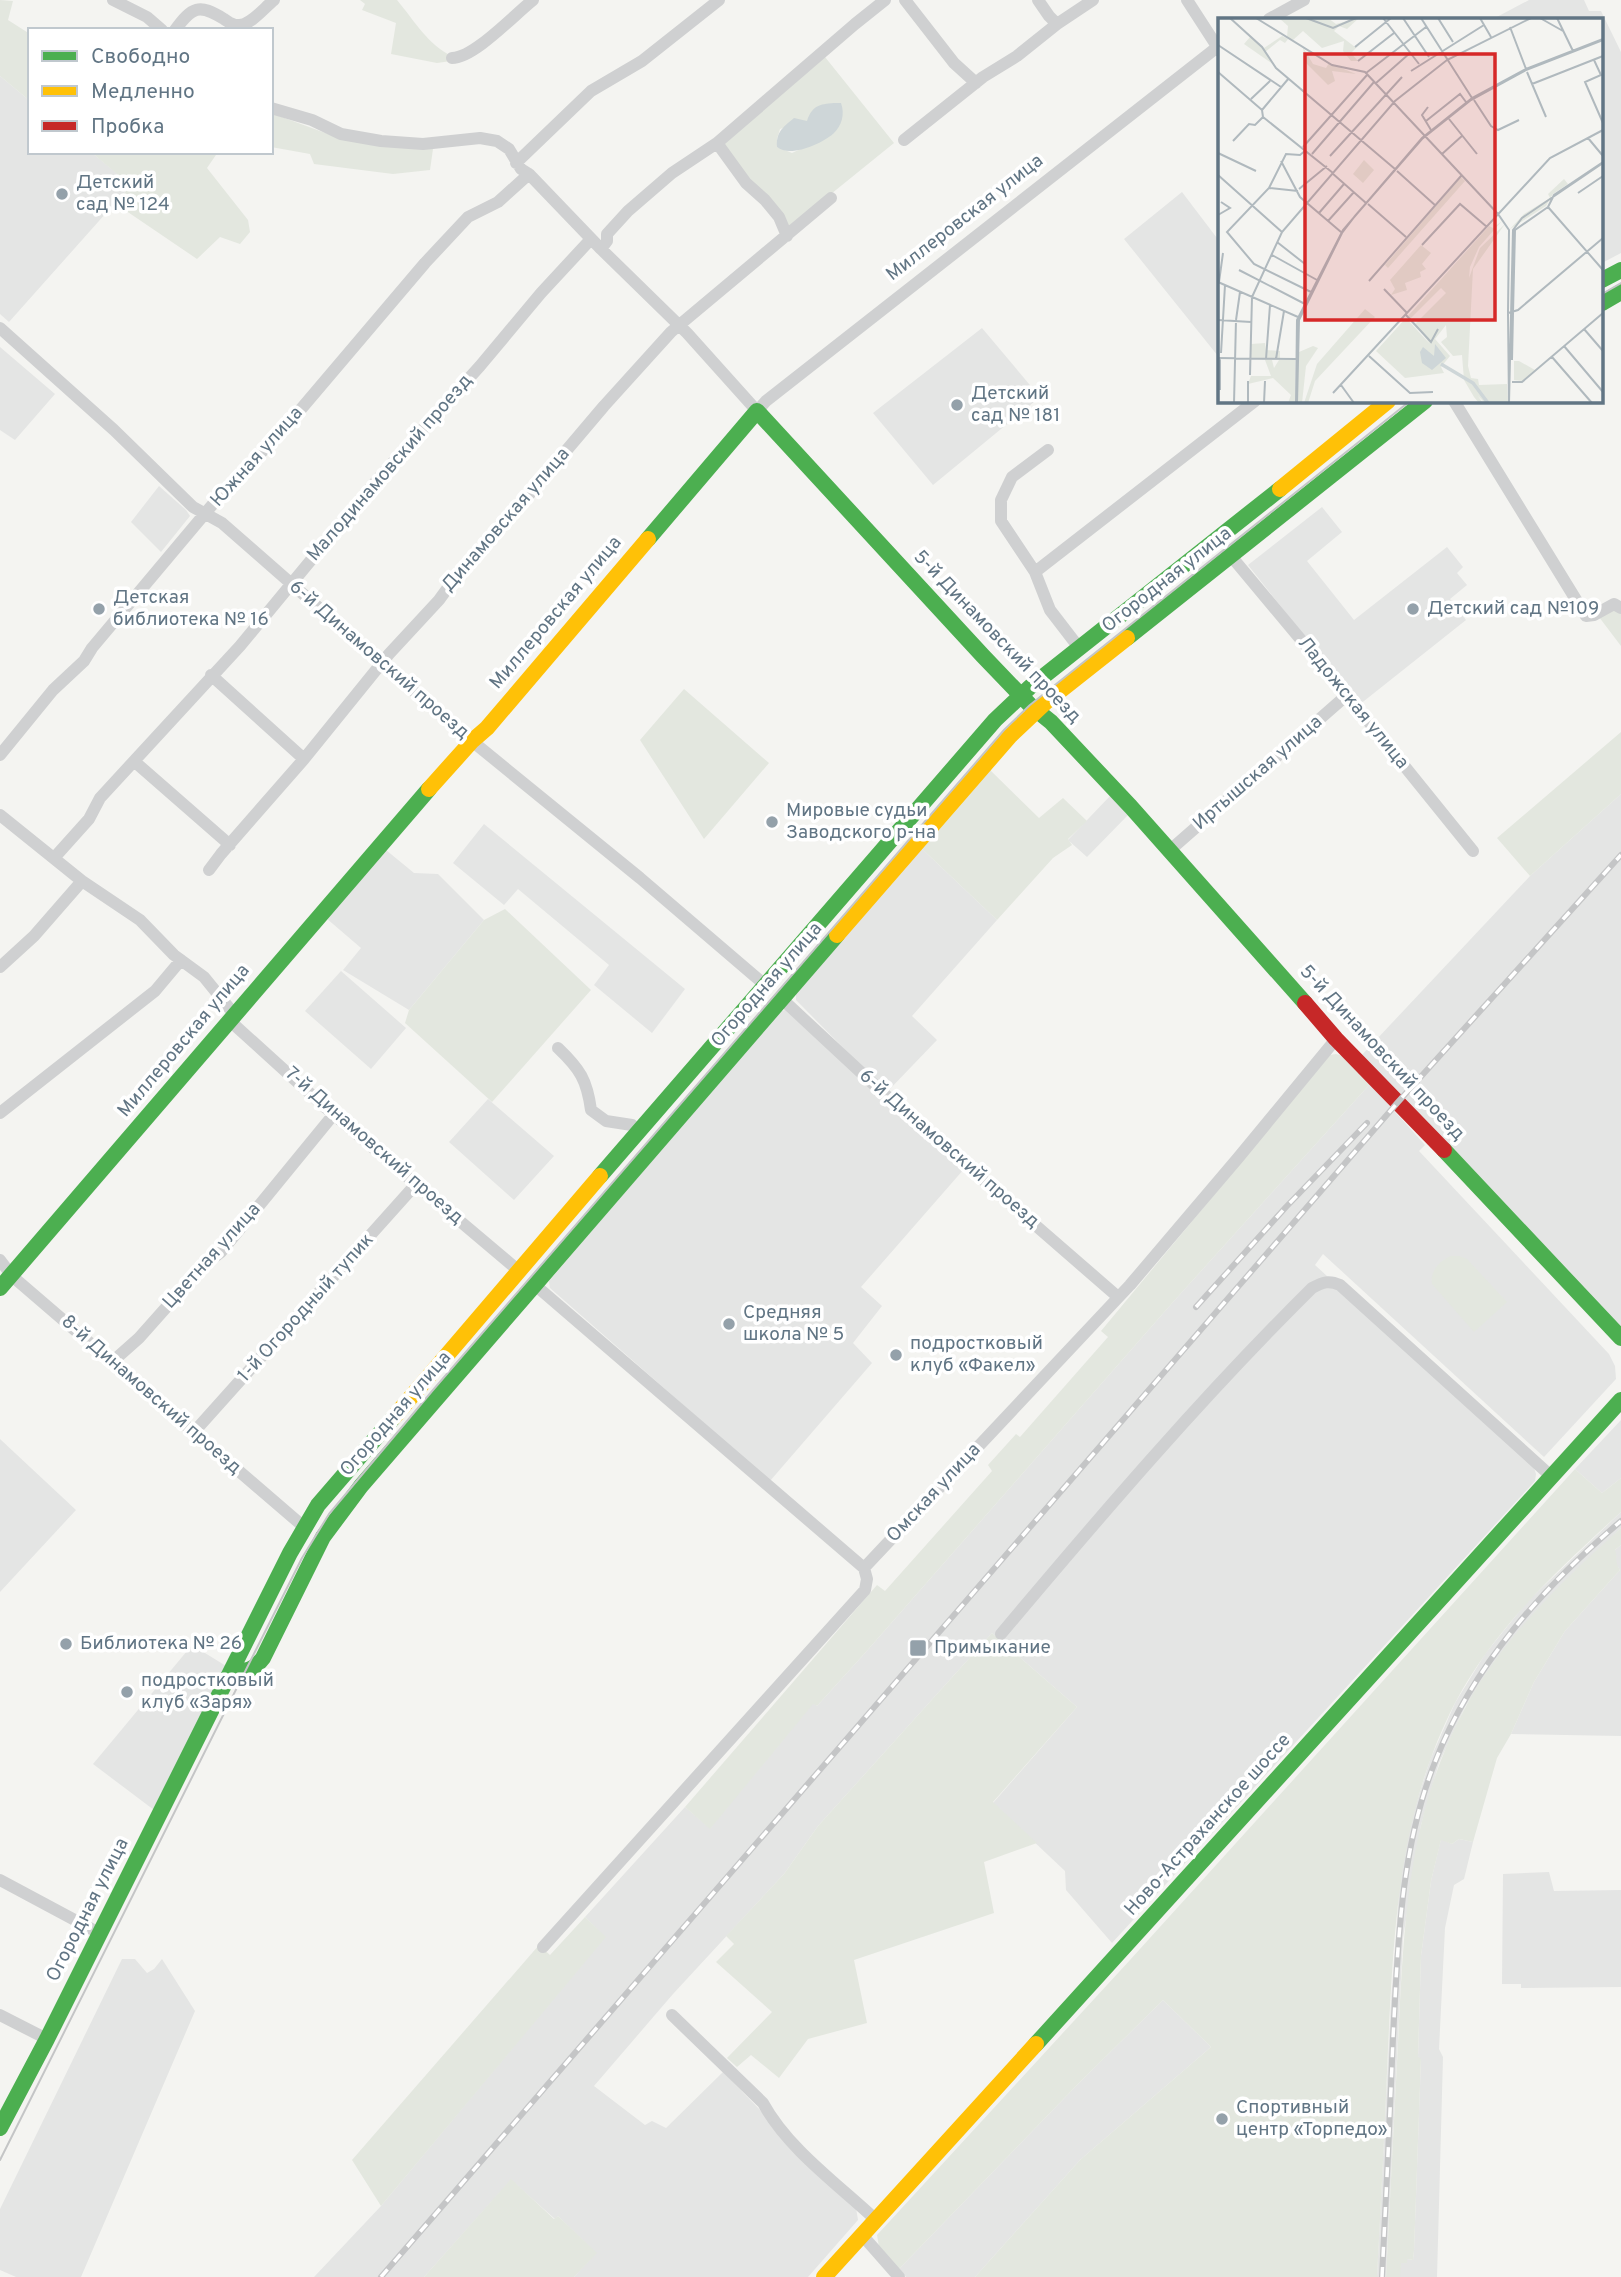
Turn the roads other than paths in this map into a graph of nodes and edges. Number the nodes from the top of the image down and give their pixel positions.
1 (113, 0) edge
2 (274, 0) edge
3 (533, 0) edge
4 (719, 0) edge
5 (885, 0) edge
6 (905, 0) edge
7 (1038, 0) edge
8 (1093, 0) edge
9 (1187, 0) edge
10 (1304, 0) edge
11 (1271, 18) edge
12 (1057, 24) junction
13 (160, 28) edge
14 (176, 28) edge
15 (1218, 46) edge
16 (1218, 48) edge
17 (452, 58) dead end
18 (976, 83) junction
19 (273, 109) edge
20 (904, 140) dead end
21 (717, 143) junction
22 (516, 163) junction
23 (529, 174) junction
24 (831, 198) dead end
25 (787, 236) junction
26 (591, 239) junction
27 (601, 249) junction
28 (1621, 270) edge
29 (1604, 279) edge
30 (1621, 292) edge
31 (1604, 302) edge
32 (678, 326) junction
33 (0, 328) edge
34 (1254, 402) edge
35 (1424, 402) edge
36 (1455, 402) edge
37 (1377, 404) edge
38 (757, 411) junction
39 (1048, 450) dead end
40 (205, 515) junction
41 (1231, 556) junction
42 (1035, 572) junction
43 (290, 584) junction
44 (1621, 608) edge
45 (1080, 649) junction
46 (383, 662) junction
47 (211, 675) junction
48 (1021, 695) junction
49 (1348, 695) junction
50 (1037, 710) junction
51 (472, 741) junction
52 (0, 755) edge
53 (304, 759) junction
54 (135, 762) junction
55 (1, 820) edge
56 (230, 845) junction
57 (1169, 851) junction
58 (1473, 851) dead end
59 (54, 858) junction
60 (209, 870) dead end
61 (82, 881) junction
62 (181, 960) junction
63 (0, 967) edge
64 (765, 985) junction
65 (783, 1000) junction
66 (232, 1017) junction
67 (1336, 1039) junction
68 (558, 1048) dead end
69 (0, 1113) edge
70 (334, 1114) junction
71 (638, 1131) junction
72 (416, 1183) junction
73 (0, 1261) edge
74 (519, 1271) junction
75 (12, 1276) junction
76 (535, 1285) junction
77 (0, 1289) edge
78 (1118, 1297) junction
79 (1621, 1338) edge
80 (112, 1362) junction
81 (1621, 1400) edge
82 (194, 1432) junction
83 (1552, 1477) junction
84 (304, 1527) junction
85 (863, 1568) junction
86 (1001, 1634) dead end
87 (232, 1671) junction
88 (0, 1880) edge
89 (99, 1933) junction
90 (544, 1947) dead end
91 (0, 2015) edge
92 (672, 2015) dead end
93 (47, 2039) junction
94 (0, 2128) edge
95 (876, 2220) junction
96 (863, 2236) junction
97 (824, 2277) edge
98 (899, 2277) edge

1 - 13 street
2 - 14 street
3 - 17 street
4 - 22 street
5 - 21 street
6 - 18 street
7 - 12 street
8 - 12 street
9 - 15 street
10 - 11 street
12 - 18 street
16 - 38 street, Миллеровская улица
18 - 20 street
19 - 22 street, 5-й Динамовский проезд
21 - 25 street
21 - 27 street
22 - 23 street, 5-й Динамовский проезд
23 - 26 street, 5-й Динамовский проезд
23 - 40 street, Южная улица
24 - 25 street, Динамовская улица
25 - 32 street, Динамовская улица
26 - 27 street, 5-й Динамовский проезд
26 - 43 street, Малодинамовский проезд
27 - 32 street, 5-й Динамовский проезд
28 - 29 street
30 - 31 street
32 - 38 street, 5-й Динамовский проезд
32 - 46 street, Динамовская улица
33 - 40 street, 6-й Динамовский проезд
34 - 42 street
35 - 41 street, Огородная улица
36 - 44 street
37 - 45 street, Огородная улица
38 - 48 street, 5-й Динамовский проезд
38 - 51 street, Миллеровская улица
39 - 42 street
40 - 43 street, 6-й Динамовский проезд
40 - 52 street, Южная улица
41 - 49 street, Ладожская улица
41 - 50 street, Огородная улица
42 - 45 street
43 - 46 street, 6-й Динамовский проезд
43 - 47 street, Малодинамовский проезд
45 - 48 street, Огородная улица
46 - 51 street, 6-й Динамовский проезд
46 - 53 street, Динамовская улица
47 - 53 street
47 - 54 street, Малодинамовский проезд
48 - 50 street, 5-й Динамовский проезд
48 - 64 street, Огородная улица
49 - 57 street, Иртышская улица
49 - 58 street, Ладожская улица
50 - 57 street, 5-й Динамовский проезд
50 - 65 street, Огородная улица
51 - 64 street, 6-й Динамовский проезд
51 - 66 street, Миллеровская улица
53 - 56 street, Динамовская улица
54 - 56 street
54 - 59 street, Малодинамовский проезд
55 - 59 street, 7-й Динамовский проезд
56 - 60 street, Динамовская улица
57 - 67 street, 5-й Динамовский проезд
59 - 61 street, 7-й Динамовский проезд
61 - 62 street, 7-й Динамовский проезд
61 - 63 street
62 - 66 street, 7-й Динамовский проезд
62 - 69 street
64 - 71 street, Огородная улица
65 - 76 street, Огородная улица
65 - 78 street, 6-й Динамовский проезд
66 - 70 street, 7-й Динамовский проезд
66 - 75 street, Миллеровская улица
67 - 78 street, Омская улица
67 - 79 street, 5-й Динамовский проезд
68 - 71 street
70 - 72 street, 7-й Динамовский проезд
70 - 80 street, Цветная улица
71 - 74 street, Огородная улица
72 - 74 street, 7-й Динамовский проезд
72 - 82 street, 1-й Огородный тупик
73 - 75 street, 8-й Динамовский проезд
74 - 84 street, Огородная улица
75 - 77 street, Миллеровская улица
75 - 80 street, 8-й Динамовский проезд
76 - 85 street
76 - 87 street, Огородная улица
78 - 85 street, Омская улица
80 - 82 street, 8-й Динамовский проезд
81 - 83 street, Ново-Астраханское шоссе
82 - 84 street, 8-й Динамовский проезд
83 - 86 street
83 - 95 street, Ново-Астраханское шоссе
84 - 87 street, Огородная улица
85 - 90 street
87 - 89 street, Огородная улица
88 - 89 street
89 - 93 street, Огородная улица
91 - 93 street
92 - 95 street
93 - 94 street, Огородная улица
95 - 96 street, Ново-Астраханское шоссе
96 - 97 street, Ново-Астраханское шоссе
96 - 98 street

